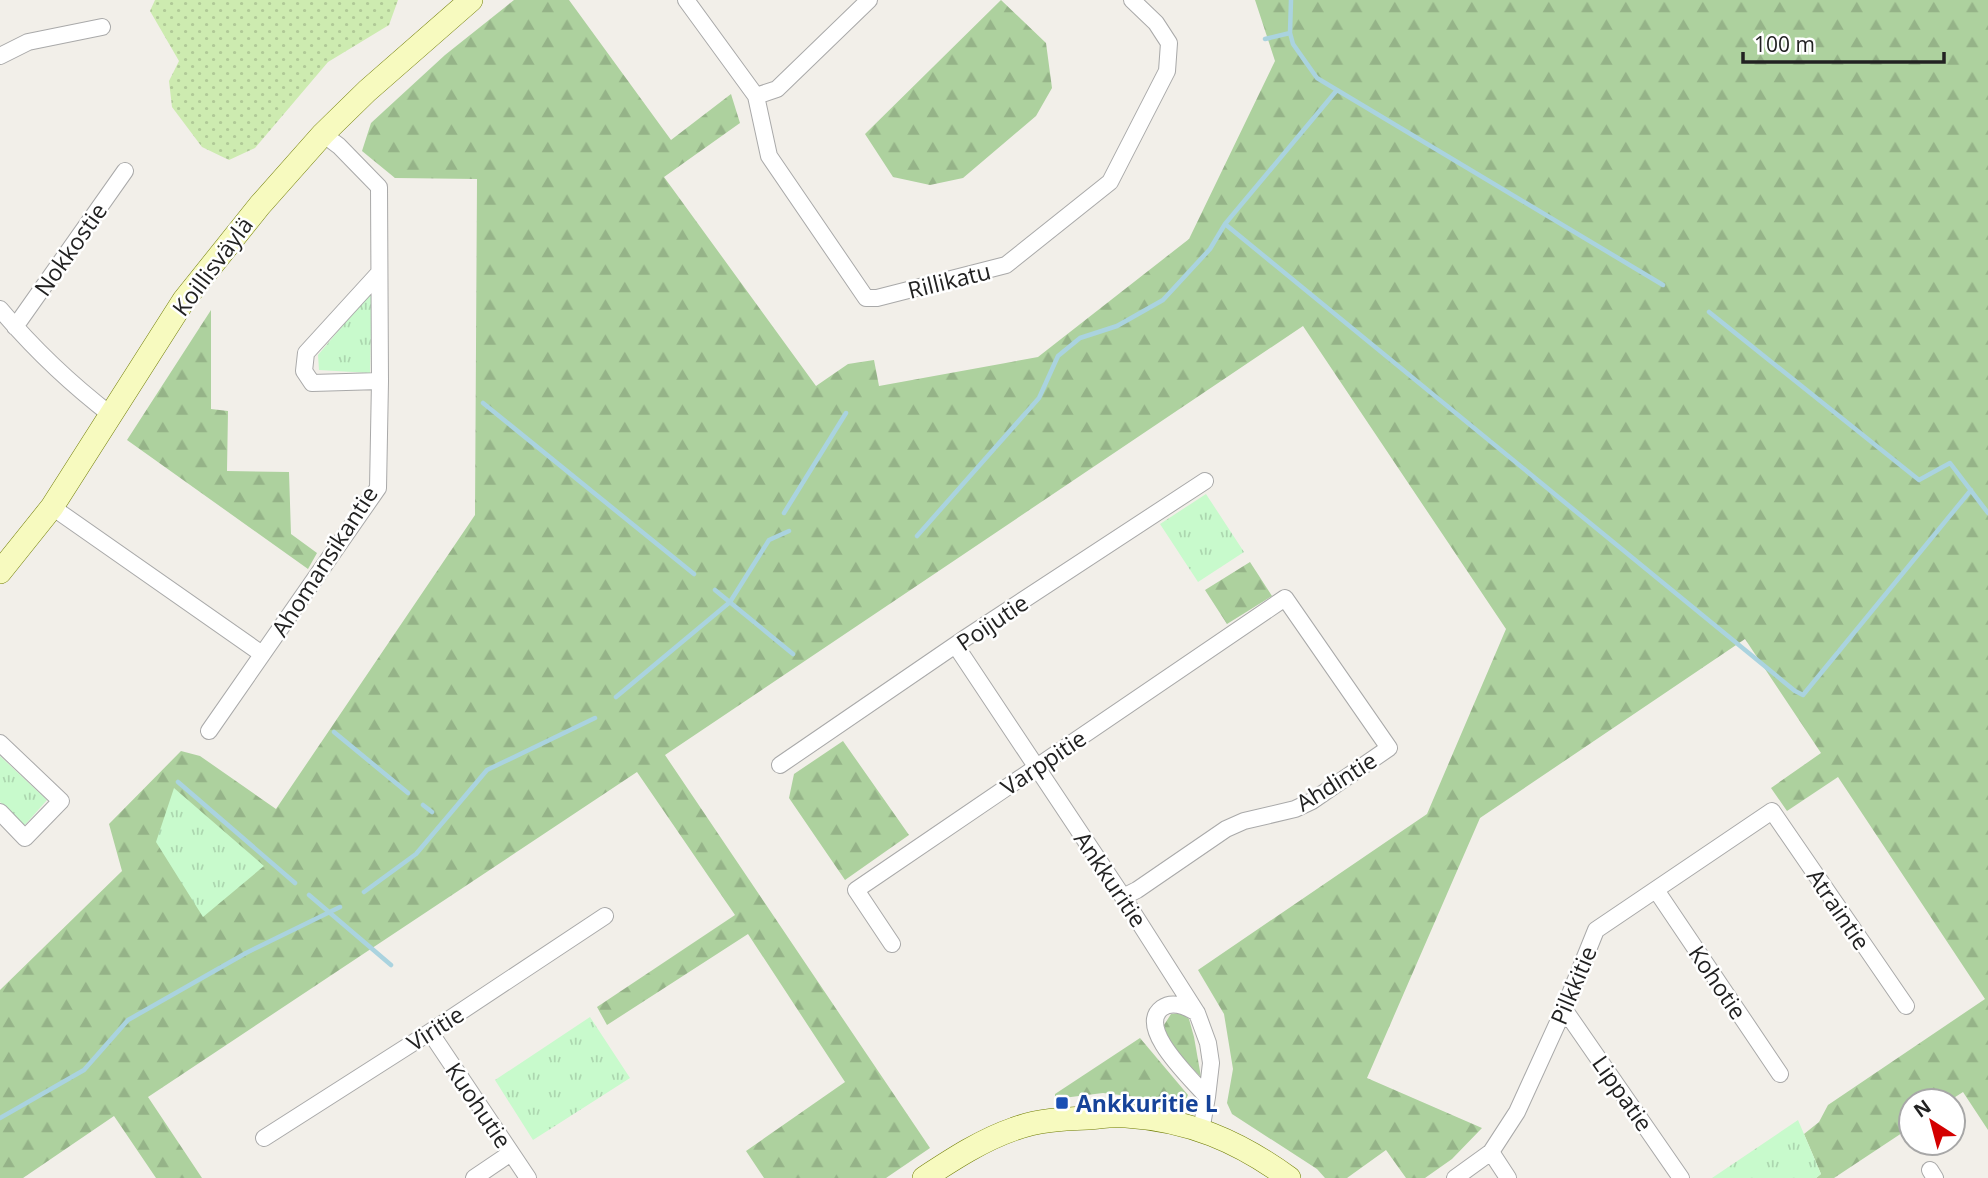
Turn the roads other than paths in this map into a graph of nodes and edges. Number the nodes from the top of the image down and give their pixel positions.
1 (471, 0) edge
2 (686, 0) edge
3 (869, 0) edge
4 (1132, 0) edge
5 (102, 27) dead end
6 (0, 56) edge
7 (756, 96) junction
8 (323, 135) junction
9 (125, 171) dead end
10 (379, 273) junction
11 (0, 309) edge
12 (15, 327) junction
13 (380, 382) junction
14 (111, 415) junction
15 (1205, 481) dead end
16 (52, 507) junction
17 (0, 572) edge
18 (1285, 598) joint
19 (956, 646) junction
20 (262, 654) junction
21 (209, 731) dead end
22 (0, 743) edge
23 (780, 765) dead end
24 (1036, 767) junction
25 (1772, 811) joint
26 (0, 813) edge
27 (1656, 891) junction
28 (1123, 897) junction
29 (606, 916) dead end
30 (892, 944) dead end
31 (1906, 1006) dead end
32 (1564, 1009) junction
33 (1197, 1013) junction
34 (430, 1032) junction
35 (1780, 1074) dead end
36 (1207, 1097) junction
37 (1200, 1131) junction
38 (264, 1138) dead end
39 (1490, 1152) junction
40 (511, 1153) junction
41 (474, 1178) edge
42 (528, 1178) edge
43 (924, 1178) edge
44 (1289, 1178) edge
45 (1455, 1178) edge
46 (1508, 1178) edge
47 (1681, 1178) edge

1 - 8 street, Koillisväylä
2 - 7 street
3 - 7 street
4 - 7 street, Rillikatu
5 - 6 street
8 - 10 street, Ahomansikantie
8 - 14 street, Koillisväylä
9 - 12 street, Nokkostie
10 - 13 street, Ahomansikantie
10 - 13 street
11 - 12 street
12 - 14 street
13 - 20 street, Ahomansikantie
14 - 16 street, Koillisväylä
15 - 19 street, Poijutie
16 - 17 street, Koillisväylä
16 - 20 street, Ahomansikantie
18 - 24 street, Varppitie
18 - 28 street, Ahdintie
19 - 23 street, Poijutie
19 - 24 street, Ankkuritie
20 - 21 street, Ahomansikantie
22 - 26 street
24 - 28 street, Ankkuritie
24 - 30 street, Varppitie
25 - 27 street, Pilkkitie
25 - 31 street, Atraintie
27 - 32 street, Pilkkitie
27 - 35 street, Kohotie
28 - 33 street, Ankkuritie
29 - 34 street, Viritie
32 - 39 street, Pilkkitie
32 - 47 street, Lippatie
33 - 36 street, Ankkuritie
33 - 36 street
34 - 38 street, Viritie
34 - 40 street, Kuohutie
36 - 37 street, Ankkuritie
37 - 43 street
37 - 44 street
39 - 45 street, Pilkkitie
39 - 46 street
40 - 41 street
40 - 42 street, Kuohutie

